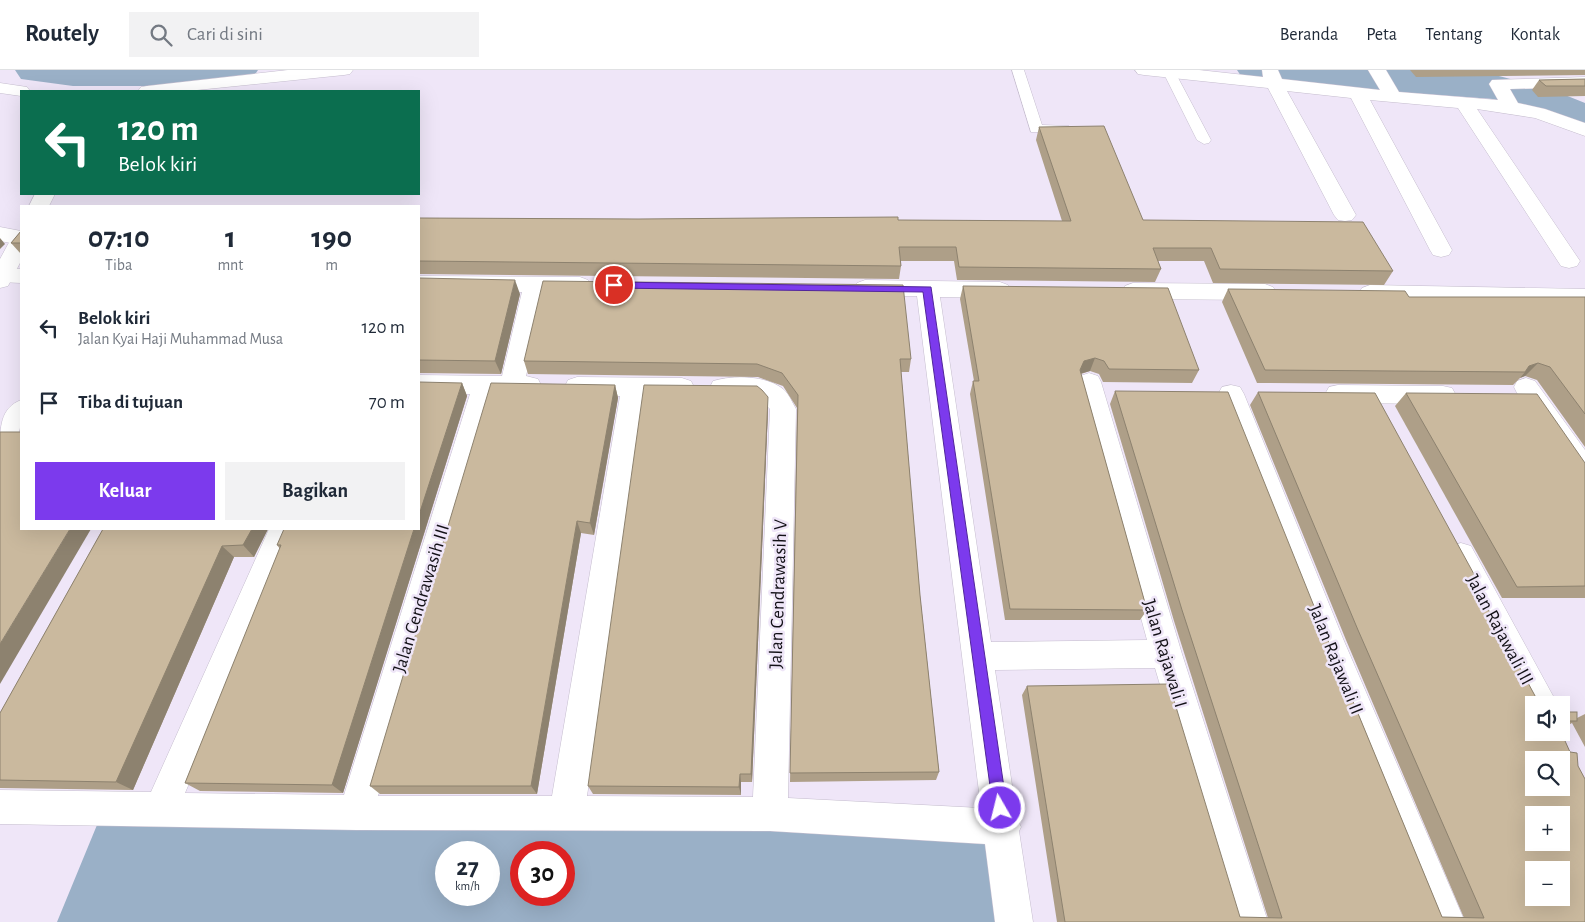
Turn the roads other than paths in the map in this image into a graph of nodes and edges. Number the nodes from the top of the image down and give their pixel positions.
1 (344, 70) edge
2 (1018, 70) edge
3 (1144, 70) edge
4 (1377, 70) edge
5 (1169, 72) junction
6 (1272, 77) edge
7 (1585, 82) edge
8 (0, 88) edge
9 (155, 90) edge
10 (20, 91) edge
11 (1391, 92) junction
12 (1358, 94) junction
13 (1504, 95) junction
14 (1464, 103) junction
15 (1078, 129) edge
16 (1585, 130) edge
17 (1204, 140) dead end
18 (1345, 215) dead end
19 (0, 234) edge
20 (20, 239) edge
21 (20, 242) edge
22 (1441, 250) dead end
23 (1569, 261) dead end
24 (8, 278) edge
25 (420, 283) edge
26 (535, 284) junction
27 (604, 285) edge
28 (839, 288) edge
29 (928, 289) junction
30 (1016, 290) edge
31 (1114, 290) edge
32 (1282, 292) edge
33 (1350, 293) edge
34 (1585, 296) edge
35 (420, 384) edge
36 (498, 384) junction
37 (634, 387) junction
38 (1097, 389) dead end
39 (1521, 393) edge
40 (1234, 394) dead end
41 (1317, 394) edge
42 (1374, 394) junction
43 (1464, 396) edge
44 (20, 411) edge
45 (1388, 420) edge
46 (0, 439) edge
47 (1585, 471) edge
48 (283, 530) edge
49 (1449, 532) edge
50 (1166, 654) junction
51 (978, 656) junction
52 (1537, 696) edge
53 (0, 807) edge
54 (161, 809) junction
55 (356, 813) junction
56 (567, 813) junction
57 (770, 814) junction
58 (1003, 827) junction
59 (1014, 922) edge
60 (1249, 922) edge
61 (1446, 922) edge

1 - 9 street
2 - 15 lane
3 - 5 street
4 - 11 street
5 - 6 street
5 - 17 lane
6 - 12 street
6 - 18 street
7 - 13 street
8 - 10 street
11 - 12 street
11 - 14 street
12 - 22 street
13 - 14 street
13 - 16 street
14 - 23 street
19 - 20 street
21 - 24 street
25 - 26 street
26 - 27 street
26 - 36 street, Jalan Cendrawasih III
28 - 29 street
29 - 30 street
29 - 51 street
31 - 32 street
33 - 34 street
35 - 36 street
36 - 37 street
36 - 55 street, Jalan Cendrawasih III
37 - 56 street
37 - 57 street, Jalan Cendrawasih V
38 - 50 street, Jalan Rajawali I
39 - 47 street
40 - 61 street, Jalan Rajawali II
41 - 42 street
42 - 43 street
42 - 45 street
44 - 46 street
48 - 54 street
49 - 52 street, Jalan Rajawali III
50 - 51 street
50 - 60 street, Jalan Rajawali I
51 - 58 street
53 - 54 street
54 - 55 street
55 - 56 street
56 - 57 street
57 - 58 street
58 - 59 street

